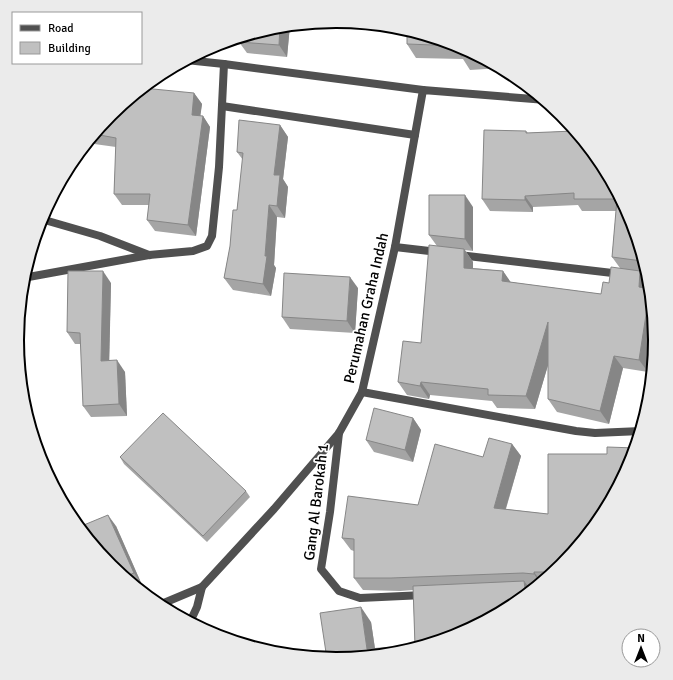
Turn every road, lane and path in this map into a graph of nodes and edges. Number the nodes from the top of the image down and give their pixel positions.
1 (196, 61) edge
2 (224, 64) junction
3 (423, 90) junction
4 (536, 99) edge
5 (222, 106) junction
6 (415, 135) junction
7 (48, 221) edge
8 (395, 247) junction
9 (150, 255) junction
10 (31, 277) edge
11 (643, 277) edge
12 (362, 392) junction
13 (634, 432) edge
14 (339, 433) junction
15 (202, 588) junction
16 (430, 595) edge
17 (167, 603) edge
18 (192, 617) edge

1 - 2 street
2 - 3 street
2 - 5 street
3 - 4 street
3 - 6 street, Perumahan Graha Indah
5 - 6 street
5 - 9 street
6 - 8 street, Perumahan Graha Indah
7 - 9 street
8 - 11 street
8 - 12 street, Perumahan Graha Indah
9 - 10 street
12 - 13 street
12 - 14 street, Perumahan Graha Indah
14 - 15 street, Perumahan Graha Indah
14 - 16 street, Gang Al Barokah 1
15 - 17 street
15 - 18 street, Perumahan Graha Indah

